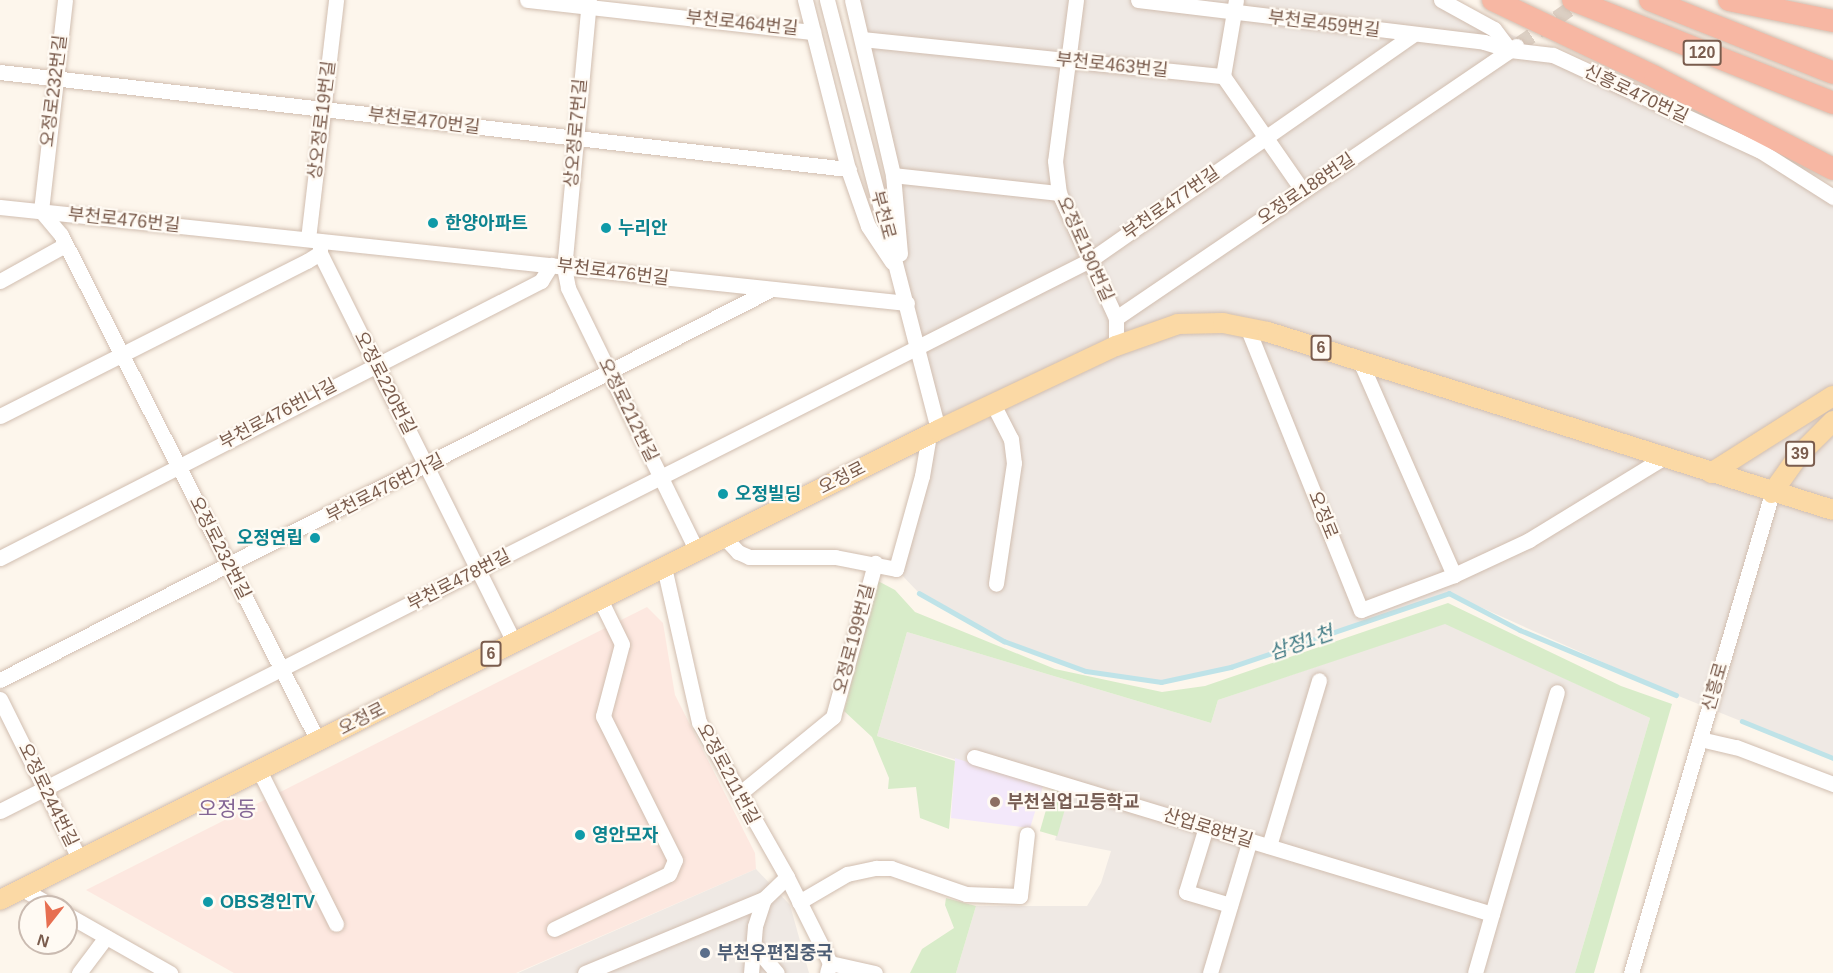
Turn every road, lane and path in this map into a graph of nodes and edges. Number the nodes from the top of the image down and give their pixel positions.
1 (65, 0) edge
2 (336, 0) edge
3 (526, 0) edge
4 (805, 0) edge
5 (827, 0) edge
6 (852, 0) edge
7 (1076, 0) edge
8 (1138, 0) edge
9 (1441, 0) edge
10 (1492, 0) edge
11 (1572, 0) edge
12 (1650, 0) edge
13 (1729, 0) edge
14 (588, 3) edge
15 (1234, 6) edge
16 (1833, 21) edge
17 (813, 32) junction
18 (1412, 35) junction
19 (862, 39) junction
20 (1515, 47) junction
21 (1069, 60) junction
22 (0, 72) edge
23 (1833, 73) edge
24 (1223, 76) junction
25 (56, 78) junction
26 (1833, 103) edge
27 (323, 109) junction
28 (1266, 137) junction
29 (576, 138) junction
30 (848, 169) junction
31 (1833, 170) edge
32 (892, 174) junction
33 (1303, 191) junction
34 (1059, 193) junction
35 (1833, 197) edge
36 (0, 207) edge
37 (40, 211) junction
38 (316, 244) junction
39 (65, 245) junction
40 (1090, 260) junction
41 (557, 266) junction
42 (900, 275) junction
43 (0, 281) edge
44 (768, 291) junction
45 (907, 303) junction
46 (1116, 318) junction
47 (1247, 327) junction
48 (916, 346) junction
49 (1116, 346) junction
50 (121, 355) junction
51 (1360, 361) junction
52 (375, 363) junction
53 (610, 374) junction
54 (1833, 396) edge
55 (993, 404) junction
56 (0, 416) edge
57 (1833, 421) edge
58 (933, 433) junction
59 (1662, 458) junction
60 (178, 467) junction
61 (427, 467) junction
62 (1711, 473) junction
63 (662, 479) junction
64 (1772, 493) junction
65 (1833, 510) edge
66 (724, 537) junction
67 (697, 551) junction
68 (0, 558) edge
69 (875, 563) junction
70 (229, 567) junction
71 (664, 567) junction
72 (478, 570) junction
73 (1454, 575) junction
74 (996, 584) dead end
75 (600, 599) junction
76 (514, 642) junction
77 (282, 670) junction
78 (0, 680) edge
79 (1319, 680) dead end
80 (1557, 692) dead end
81 (0, 699) edge
82 (1700, 739) junction
83 (318, 741) junction
84 (974, 757) dead end
85 (259, 770) junction
86 (1833, 784) edge
87 (46, 788) junction
88 (739, 794) junction
89 (0, 811) edge
90 (1206, 827) junction
91 (1027, 834) dead end
92 (1250, 840) junction
93 (1269, 846) junction
94 (80, 860) junction
95 (787, 877) junction
96 (22, 889) junction
97 (33, 895) edge
98 (764, 899) junction
99 (0, 900) edge
100 (799, 902) junction
101 (1230, 905) junction
102 (1492, 914) junction
103 (78, 921) edge
104 (336, 924) dead end
105 (554, 929) dead end
106 (106, 937) junction
107 (755, 946) junction
108 (829, 968) edge
109 (79, 973) edge
110 (170, 973) edge
111 (585, 973) edge
112 (751, 973) edge
113 (777, 973) edge
114 (875, 973) edge
115 (1210, 973) edge
116 (1475, 973) edge
117 (1631, 973) edge

1 - 25 street, 오정로232번길
2 - 27 street, 상오정로19번길
3 - 14 street, 부천로464번길
4 - 17 street
5 - 42 street, 부천로
6 - 19 street
7 - 21 street, 오정로190번길
8 - 15 street, 부천로459번길
9 - 20 street
10 - 31 highway
11 - 26 highway, 120
12 - 23 highway, 120
13 - 16 highway
14 - 17 street, 부천로464번길
14 - 29 street, 상오정로7번길
15 - 18 street, 부천로459번길
15 - 24 street
17 - 30 street
18 - 20 street, 부천로459번길
18 - 28 street, 부천로477번길
19 - 21 street, 부천로463번길
19 - 32 street
20 - 33 street, 오정로188번길
20 - 35 street, 신흥로470번길
21 - 24 street, 부천로463번길
21 - 34 street, 오정로190번길
22 - 25 street, 부천로470번길
24 - 28 street
25 - 27 street, 부천로470번길
25 - 37 street, 오정로232번길
27 - 29 street, 부천로470번길
27 - 38 street, 상오정로19번길
28 - 33 street
28 - 40 street, 부천로477번길
29 - 30 street, 부천로470번길
29 - 41 street, 상오정로7번길
30 - 42 street
32 - 34 street, 부천로
32 - 42 street
33 - 46 street, 오정로188번길
34 - 40 street, 오정로190번길
36 - 37 street, 부천로476번길
37 - 38 street, 부천로476번길
37 - 39 street, 오정로232번길
38 - 41 street, 부천로476번길
38 - 50 street
38 - 52 street, 오정로220번길
39 - 43 street
39 - 50 street, 오정로232번길
40 - 46 street, 오정로190번길
40 - 48 street, 부천로477번길
41 - 44 street, 부천로476번길
41 - 52 street, 부천로476번나길
41 - 53 street, 오정로212번길
42 - 45 street, 부천로
44 - 45 street, 부천로476번길
44 - 53 street, 부천로476번가길
45 - 48 street, 부천로
46 - 49 street
47 - 49 main road, 오정로 / 6
47 - 51 main road, 오정로 / 6
47 - 73 street, 오정로
48 - 58 street, 부천로
48 - 63 street, 부천로478번길
49 - 55 main road, 오정로 / 6
50 - 56 street
50 - 60 street, 오정로232번길
51 - 59 main road, 오정로 / 6
51 - 73 street
52 - 60 street, 부천로476번나길
52 - 61 street, 오정로220번길
53 - 61 street, 부천로476번가길
53 - 63 street, 오정로212번길
54 - 62 main road
55 - 58 main road, 오정로 / 6
55 - 74 street
57 - 64 main road, 신흥로 / 39
58 - 66 main road, 오정로 / 6
58 - 69 street, 오정로199번길
59 - 62 main road, 오정로 / 6
59 - 73 street, 오정로
60 - 68 street, 부천로476번나길
60 - 70 street, 오정로232번길
61 - 70 street, 부천로476번가길
61 - 72 street, 오정로220번길
62 - 64 main road, 오정로 / 6
63 - 67 street, 오정로212번길
63 - 72 street, 부천로478번길
64 - 65 main road, 오정로 / 6
64 - 82 street, 신흥로
66 - 67 main road, 오정로 / 6
66 - 69 street
67 - 71 main road, 오정로 / 6
69 - 88 street, 오정로199번길
70 - 77 street, 오정로232번길
70 - 78 street, 부천로476번가길
71 - 75 main road, 오정로 / 6
71 - 88 street, 오정로211번길
72 - 76 street, 오정로220번길
72 - 77 street, 부천로478번길
75 - 76 main road, 오정로 / 6
75 - 105 street
76 - 83 main road, 오정로 / 6
77 - 83 street, 오정로232번길
77 - 87 street, 부천로478번길
79 - 93 street, 산업로8번길
80 - 102 street
81 - 87 street, 오정로244번길
82 - 86 street
82 - 117 street, 신흥로
83 - 85 main road, 오정로 / 6
84 - 90 street, 산업로8번길
85 - 94 main road, 오정로 / 6
85 - 104 street
87 - 89 street, 부천로478번길
87 - 94 street, 오정로244번길
88 - 95 street, 오정로211번길
90 - 92 street, 산업로8번길
90 - 101 street
91 - 100 street
92 - 93 street, 산업로8번길
92 - 101 street
93 - 102 street, 산업로8번길
94 - 96 main road, 오정로 / 6
95 - 98 street
95 - 100 street, 오정로211번길
96 - 97 street
96 - 99 main road, 오정로 / 6
98 - 107 street
98 - 111 street
100 - 108 street, 오정로211번길
101 - 115 street
102 - 116 street
103 - 106 street
106 - 109 street
106 - 110 street
107 - 112 street
107 - 113 street
108 - 114 street, 오정로211번길

